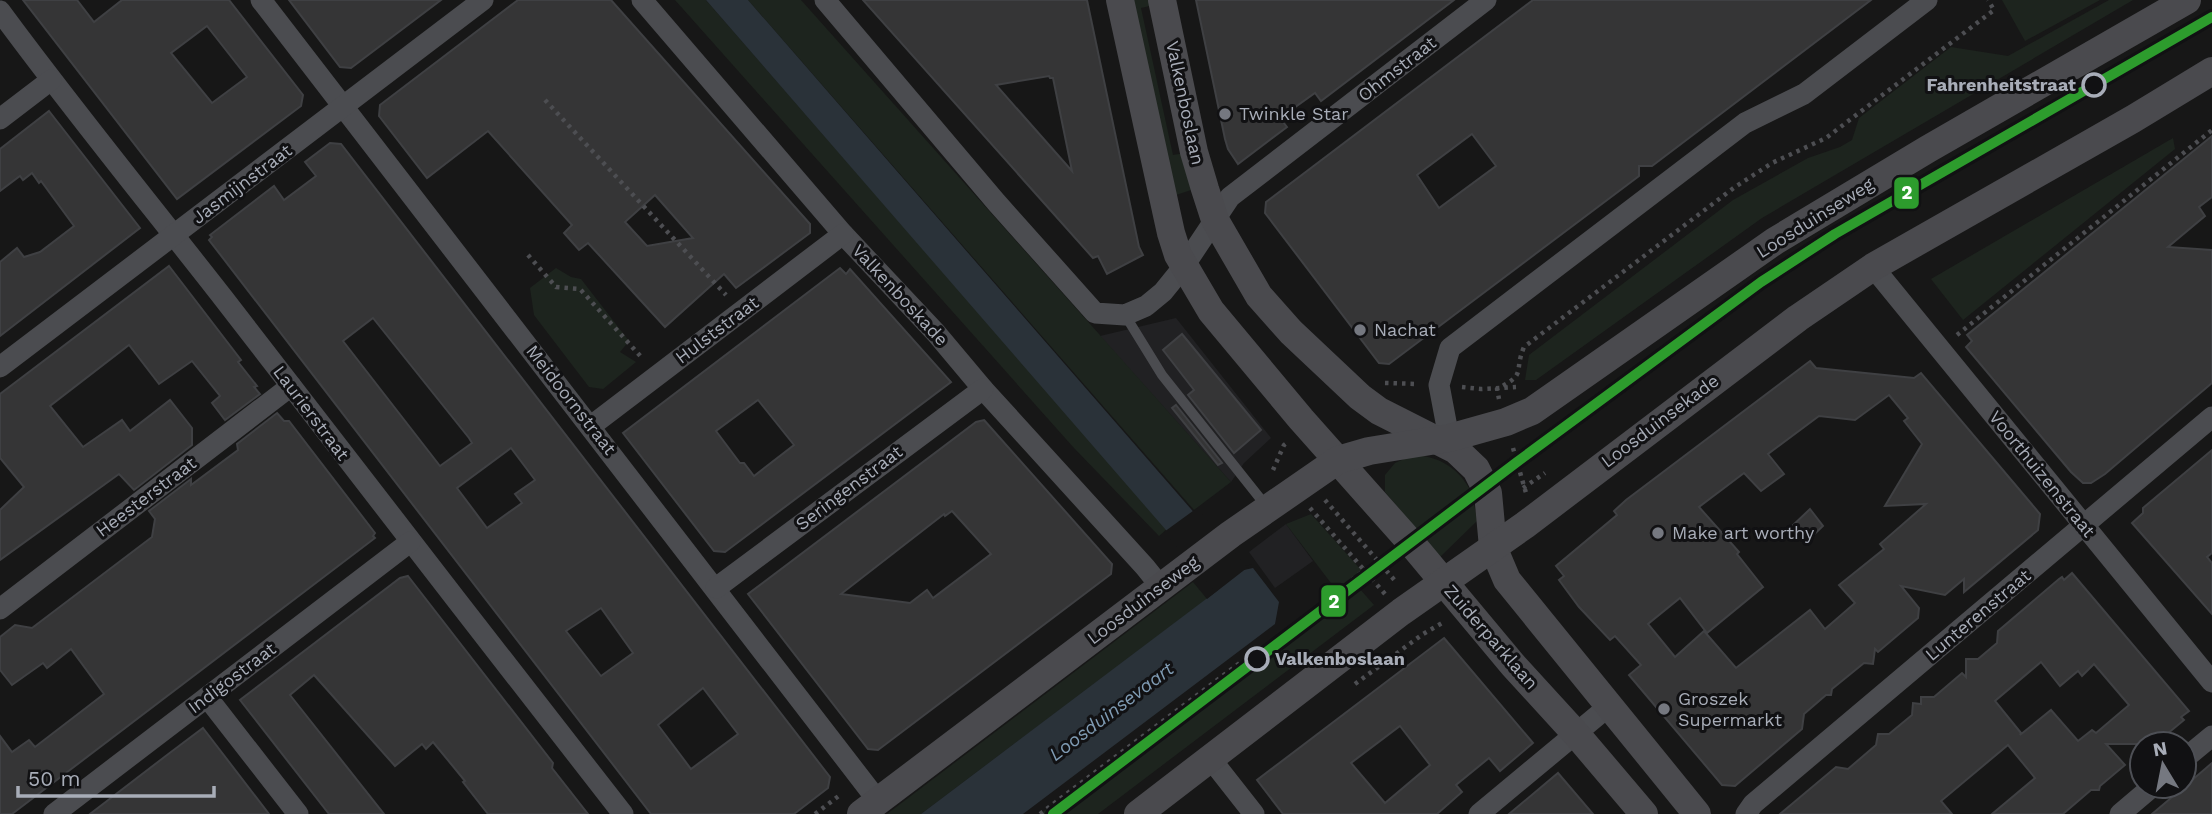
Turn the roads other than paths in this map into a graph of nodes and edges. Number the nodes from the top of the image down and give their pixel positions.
1 (261, 0) edge
2 (483, 0) edge
3 (642, 0) edge
4 (825, 0) edge
5 (1120, 0) edge
6 (1162, 0) edge
7 (1486, 0) edge
8 (1927, 0) edge
9 (2187, 0) edge
10 (0, 11) edge
11 (2212, 71) edge
12 (51, 80) junction
13 (344, 107) junction
14 (0, 119) edge
15 (1215, 220) junction
16 (843, 234) junction
17 (174, 235) junction
18 (1184, 266) junction
19 (1873, 267) junction
20 (1125, 315) junction
21 (0, 367) edge
22 (291, 386) junction
23 (983, 389) junction
24 (2212, 417) edge
25 (592, 426) junction
26 (1443, 439) junction
27 (1338, 460) junction
28 (1268, 508) junction
29 (2084, 525) junction
30 (410, 542) junction
31 (1493, 547) junction
32 (1443, 581) junction
33 (1161, 587) junction
34 (716, 588) junction
35 (0, 608) edge
36 (2212, 682) edge
37 (207, 697) junction
38 (1609, 706) junction
39 (1577, 735) junction
40 (2212, 736) edge
41 (2198, 748) edge
42 (1210, 758) junction
43 (2136, 800) edge
44 (870, 808) edge
45 (54, 814) edge
46 (298, 814) edge
47 (623, 814) edge
48 (1138, 814) edge
49 (1254, 814) edge
50 (1479, 814) edge
51 (1644, 814) edge
52 (1697, 814) edge
53 (1746, 814) edge
54 (2120, 814) edge

1 - 13 street, Meidoornstraat
2 - 13 street, Jasmijnstraat
3 - 16 street, Valkenboskade
4 - 20 street
5 - 18 main road
6 - 15 main road, Valkenboslaan
7 - 15 street, Ohmstraat
8 - 26 street
9 - 26 main road, Loosduinseweg
10 - 12 street, Laurierstraat
11 - 19 main road, Loosduinsekade
12 - 14 street
12 - 17 street, Laurierstraat
13 - 17 street, Jasmijnstraat
13 - 25 street, Meidoornstraat
15 - 18 street, Ohmstraat
15 - 26 main road, Valkenboslaan
16 - 23 street, Valkenboskade
16 - 25 street, Hulststraat
17 - 21 street, Jasmijnstraat
17 - 22 street, Laurierstraat
18 - 20 street
18 - 27 main road
19 - 29 street, Voorthuizenstraat
19 - 31 main road, Loosduinsekade
20 - 28 lane
22 - 30 street, Laurierstraat
22 - 35 street, Heesterstraat
23 - 33 street, Valkenboskade
23 - 34 street, Seringenstraat
24 - 29 street, Lunterenstraat
25 - 34 street, Meidoornstraat
26 - 27 main road, Loosduinseweg
26 - 31 main road
27 - 28 main road, Loosduinseweg
27 - 32 main road, Zuiderparklaan
28 - 33 main road, Loosduinseweg
29 - 36 street, Voorthuizenstraat
29 - 53 street, Lunterenstraat
30 - 37 street, Indigostraat
30 - 47 street, Laurierstraat
31 - 32 main road, Loosduinsekade
31 - 38 main road
32 - 39 main road, Zuiderparklaan
32 - 42 main road, Loosduinsekade
33 - 44 main road, Loosduinseweg
34 - 44 street, Meidoornstraat
37 - 45 street, Indigostraat
37 - 46 street
38 - 39 street
38 - 52 main road
39 - 50 street
39 - 51 main road, Zuiderparklaan
40 - 41 street
42 - 48 main road, Loosduinsekade
42 - 49 street
43 - 54 street

